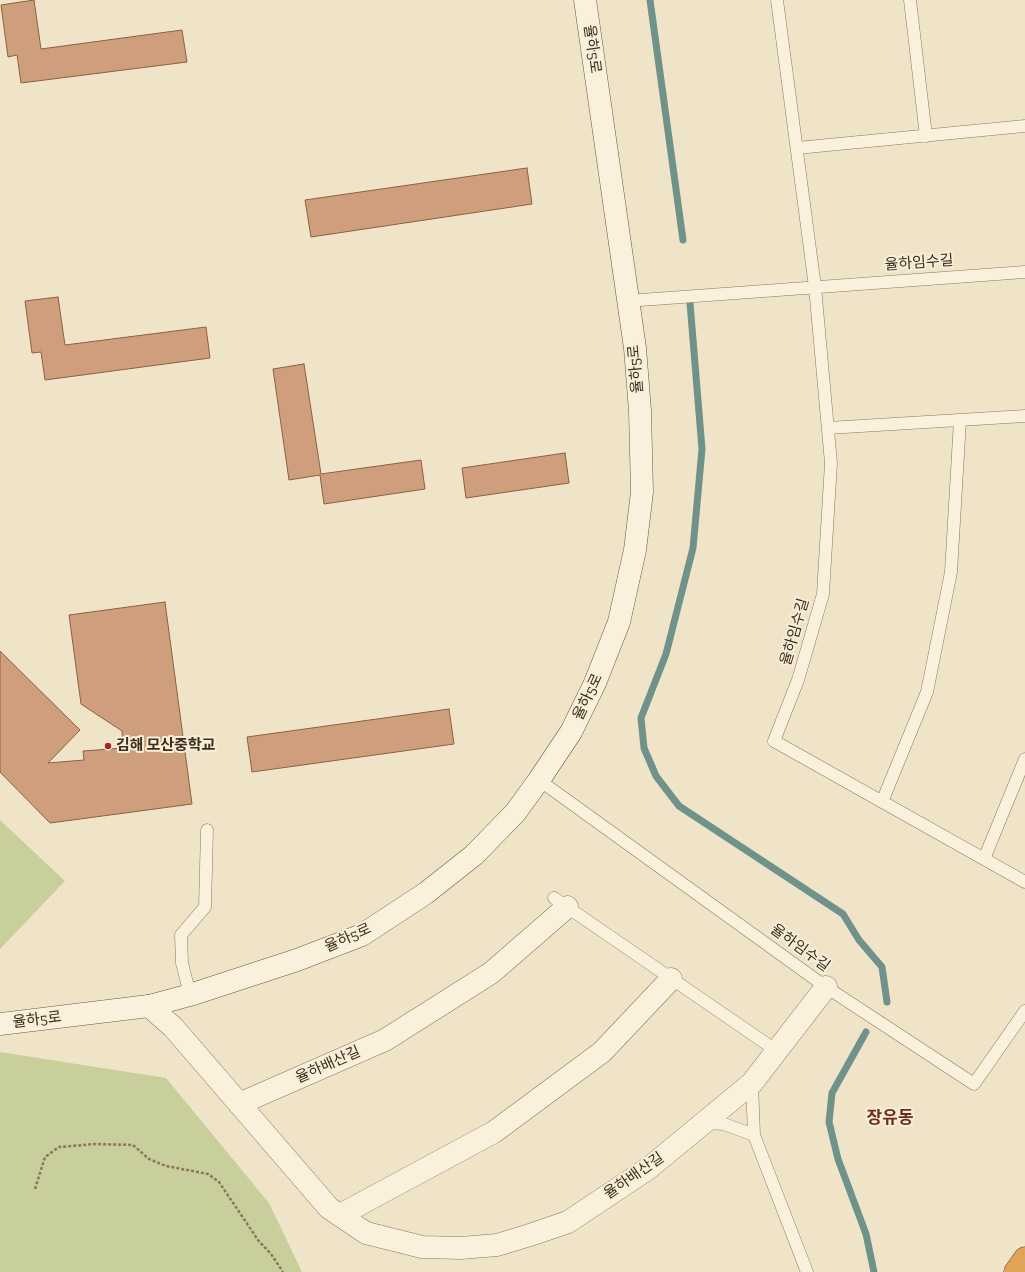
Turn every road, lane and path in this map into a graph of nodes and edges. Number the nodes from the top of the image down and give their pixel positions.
1 (585, 0) edge
2 (777, 0) edge
3 (910, 0) edge
4 (1025, 126) edge
5 (926, 136) junction
6 (797, 148) junction
7 (1025, 272) edge
8 (815, 287) junction
9 (627, 301) junction
10 (1025, 416) edge
11 (960, 420) junction
12 (828, 428) junction
13 (1025, 759) edge
14 (539, 780) junction
15 (882, 802) junction
16 (207, 830) dead end
17 (984, 859) junction
18 (1025, 882) edge
19 (560, 902) joint
20 (671, 979) junction
21 (826, 987) junction
22 (190, 995) junction
23 (149, 1006) junction
24 (1025, 1011) edge
25 (0, 1024) edge
26 (776, 1051) junction
27 (752, 1083) junction
28 (239, 1104) junction
29 (704, 1123) junction
30 (754, 1135) junction
31 (35, 1189) dead end
32 (340, 1215) junction
33 (1025, 1258) edge
34 (283, 1272) edge
35 (807, 1272) edge
36 (1015, 1272) edge

1 - 9 street, 율하5로
2 - 6 lane, 율하임수길
3 - 5 lane
4 - 5 lane
5 - 6 lane
6 - 8 lane, 율하임수길
7 - 8 lane, 율하임수길
8 - 9 lane, 율하임수길
8 - 12 lane, 율하임수길
9 - 14 street, 율하5로
10 - 11 lane
11 - 12 lane
11 - 15 lane
12 - 15 lane, 율하임수길
13 - 17 lane
14 - 21 lane, 율하임수길
14 - 22 street, 율하5로
15 - 17 lane, 율하임수길
16 - 22 lane
17 - 18 lane, 율하임수길
19 - 20 lane, 율하배산길
19 - 28 street, 율하배산길
20 - 26 lane, 율하배산길
20 - 32 street
21 - 24 lane, 율하임수길
21 - 26 street
22 - 23 street, 율하5로
23 - 25 street, 율하5로
23 - 28 street, 율하배산길
26 - 27 street, 율하배산길
27 - 29 street, 율하배산길
27 - 30 lane
28 - 32 street, 율하배산길
29 - 30 lane
29 - 32 street, 율하배산길
30 - 35 lane
31 - 34 path
33 - 36 highway

